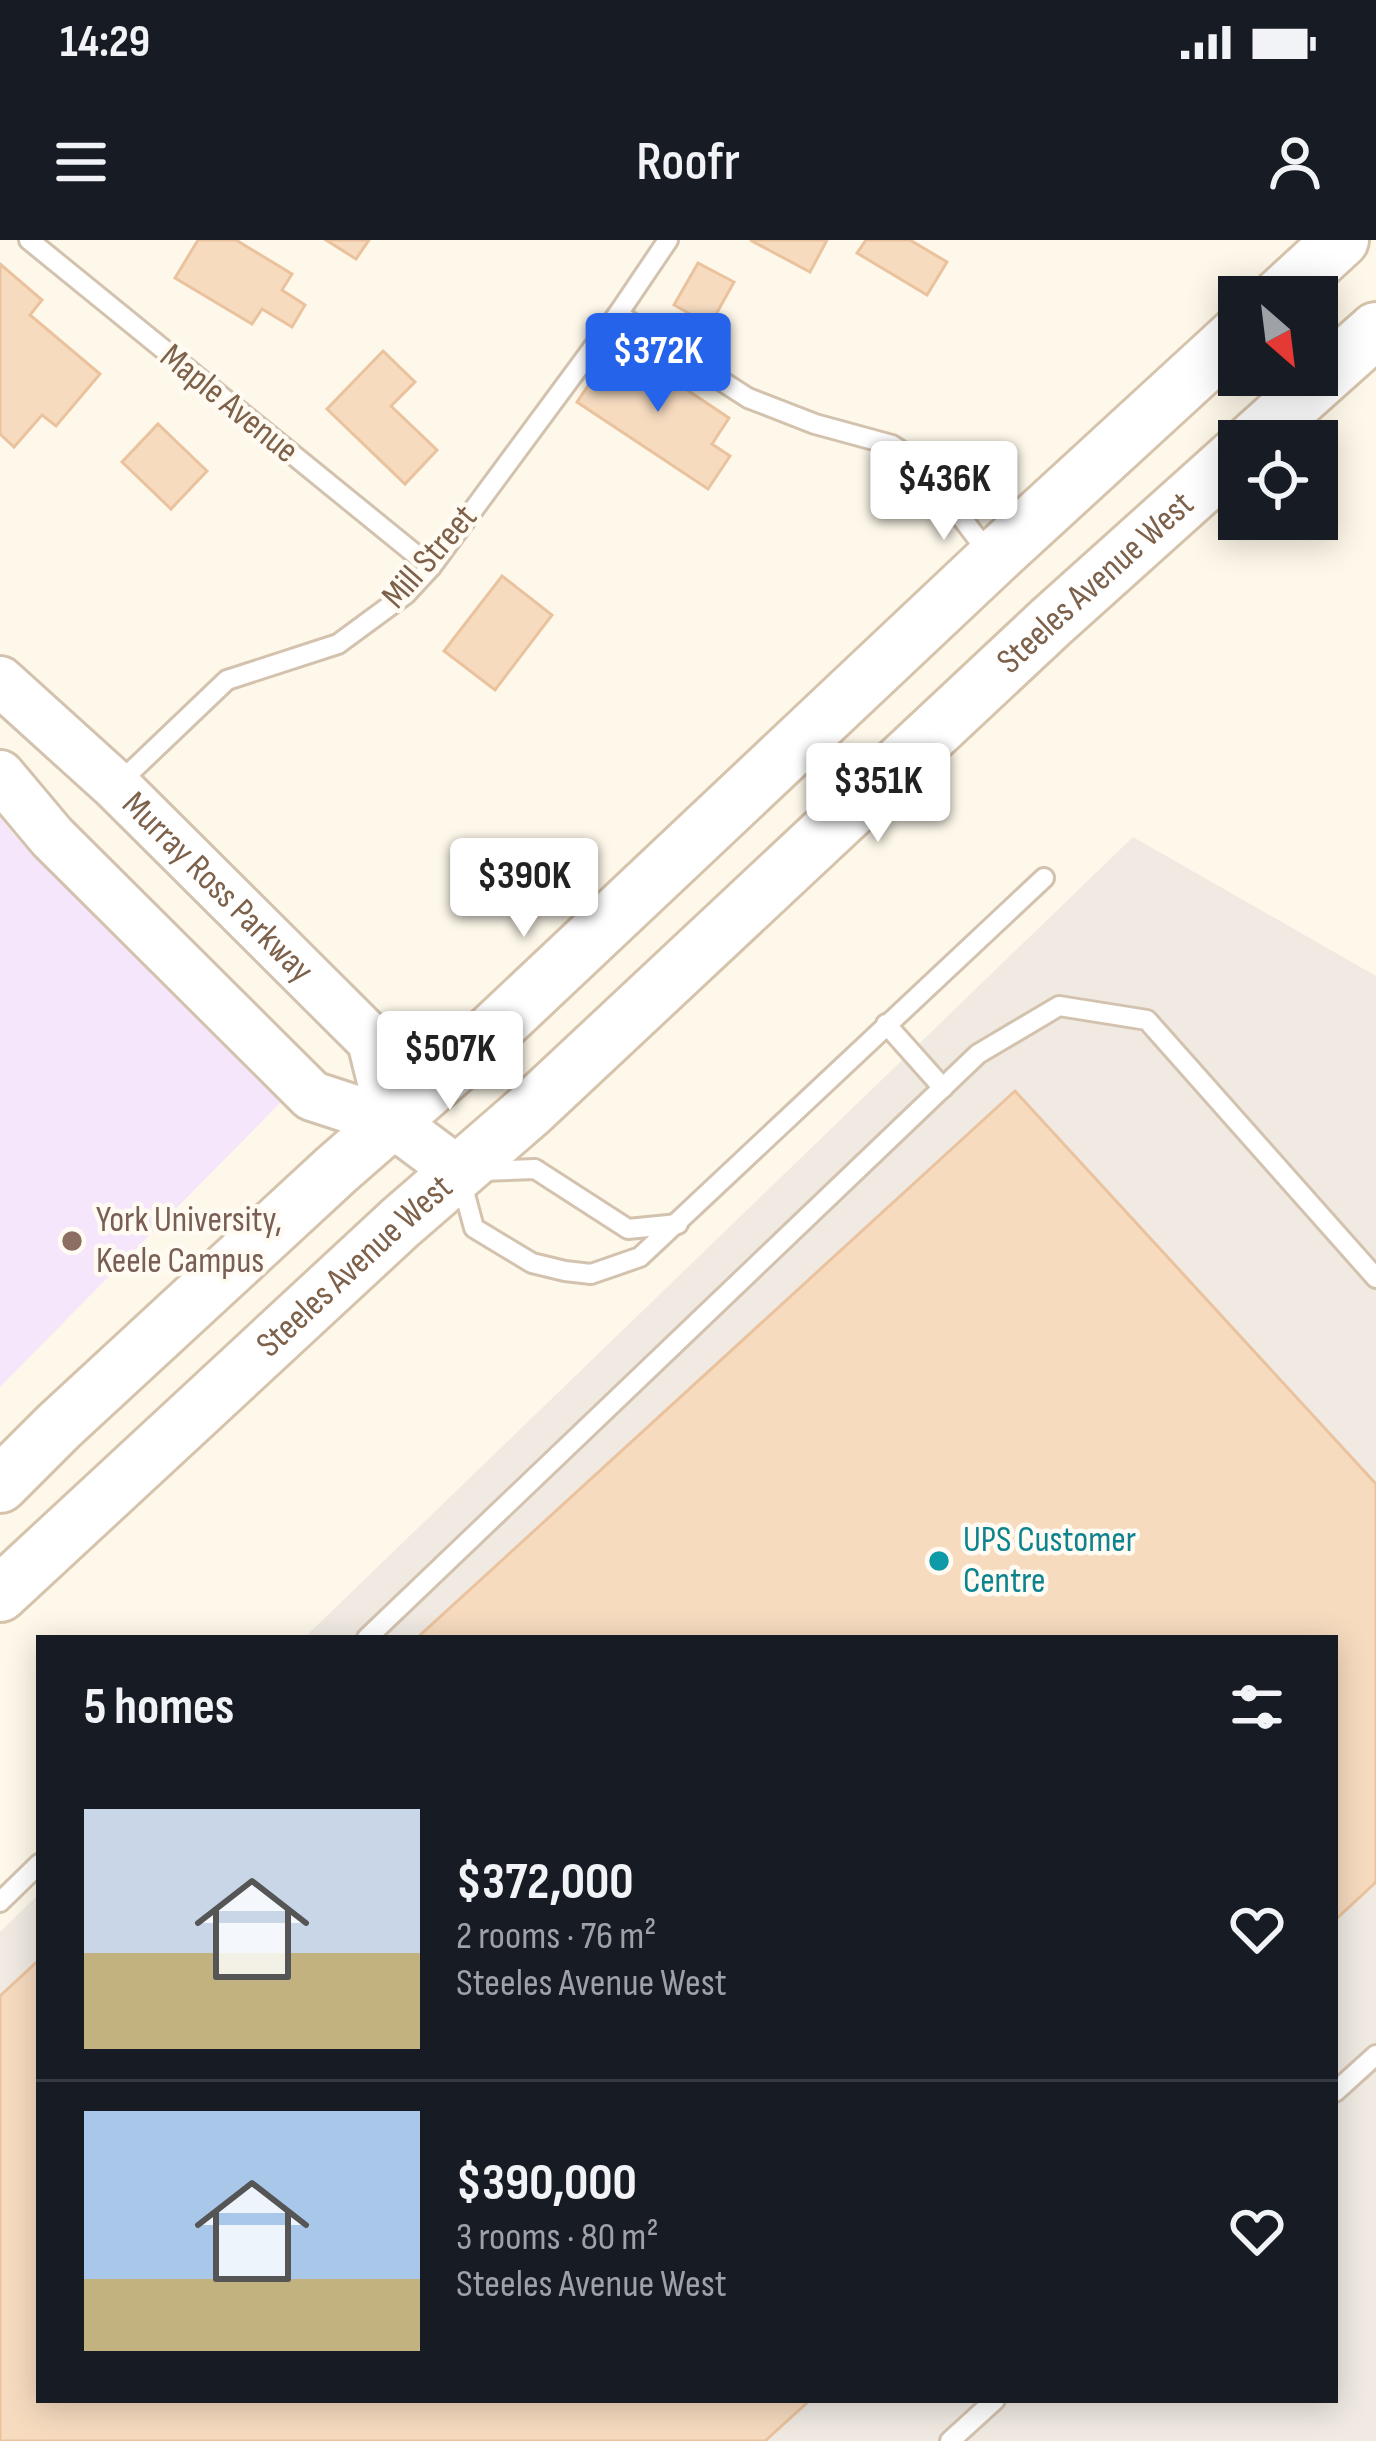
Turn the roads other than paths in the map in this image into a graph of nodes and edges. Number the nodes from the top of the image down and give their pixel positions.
1 (29, 240) edge
2 (668, 240) edge
3 (1341, 240) edge
4 (1302, 276) edge
5 (618, 314) junction
6 (1376, 330) edge
7 (1218, 352) edge
8 (1275, 420) edge
9 (1218, 472) edge
10 (993, 559) junction
11 (430, 567) junction
12 (1051, 622) junction
13 (0, 681) edge
14 (0, 775) edge
15 (116, 786) junction
16 (1044, 878) dead end
17 (886, 1024) junction
18 (943, 1088) junction
19 (392, 1121) junction
20 (459, 1172) junction
21 (678, 1224) junction
22 (1376, 1278) edge
23 (0, 1485) edge
24 (0, 1594) edge
25 (370, 1635) edge
26 (36, 1867) edge
27 (0, 1902) edge
28 (1376, 2055) edge
29 (1338, 2089) edge
30 (992, 2403) edge
31 (950, 2441) edge

1 - 11 lane, Maple Avenue
2 - 5 lane, Mill Street
3 - 4 main road
5 - 10 lane
5 - 11 lane, Mill Street
6 - 8 main road
7 - 10 main road
9 - 12 main road, Steeles Avenue West
10 - 12 main road
10 - 19 main road
11 - 15 lane, Mill Street
12 - 20 main road, Steeles Avenue West
13 - 15 street, Murray Ross Parkway
14 - 19 street
15 - 19 street, Murray Ross Parkway
16 - 17 lane
17 - 18 lane
17 - 21 lane
18 - 22 lane
18 - 25 lane
19 - 20 street
19 - 23 main road
20 - 21 lane
20 - 21 lane
20 - 24 main road, Steeles Avenue West
26 - 27 lane
28 - 29 lane
30 - 31 lane

